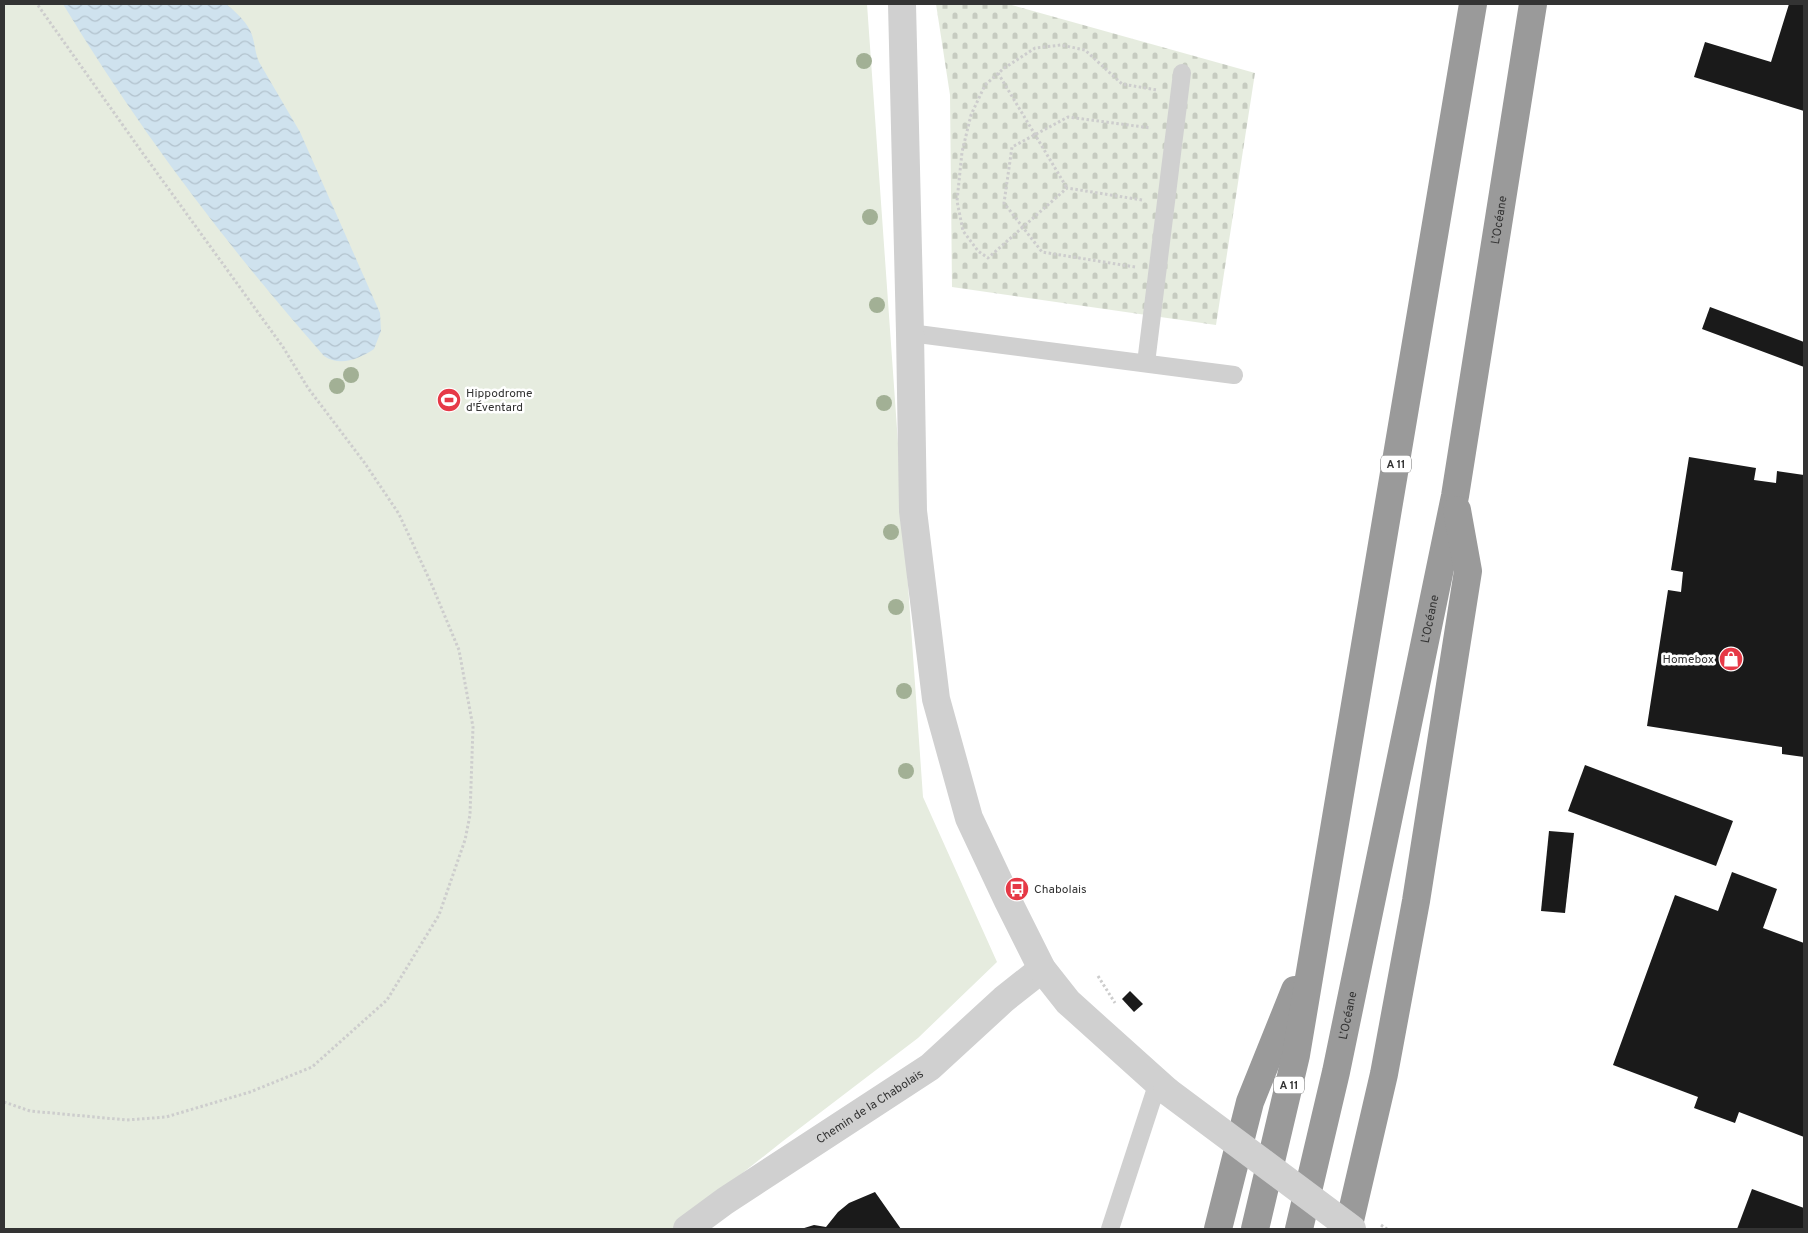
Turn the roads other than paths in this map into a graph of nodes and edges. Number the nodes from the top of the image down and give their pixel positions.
1 (902, 4) edge
2 (1473, 4) edge
3 (1533, 4) edge
4 (1182, 73) dead end
5 (910, 333) junction
6 (1146, 363) junction
7 (1234, 375) dead end
8 (1455, 496) junction
9 (1316, 939) junction
10 (1042, 969) junction
11 (1162, 1087) junction
12 (687, 1229) edge
13 (1110, 1229) edge
14 (1218, 1229) edge
15 (1256, 1229) edge
16 (1299, 1229) edge
17 (1348, 1229) edge
18 (1352, 1229) edge

1 - 5 street
2 - 9 highway, A 11
3 - 8 highway, L’Océane
4 - 6 lane
5 - 6 lane
5 - 10 street
6 - 7 lane
8 - 16 highway, L’Océane
8 - 17 highway
9 - 14 highway
9 - 15 highway, A 11
10 - 11 street
10 - 12 street, Chemin de la Chabolais
11 - 13 lane
11 - 18 street, bridge

